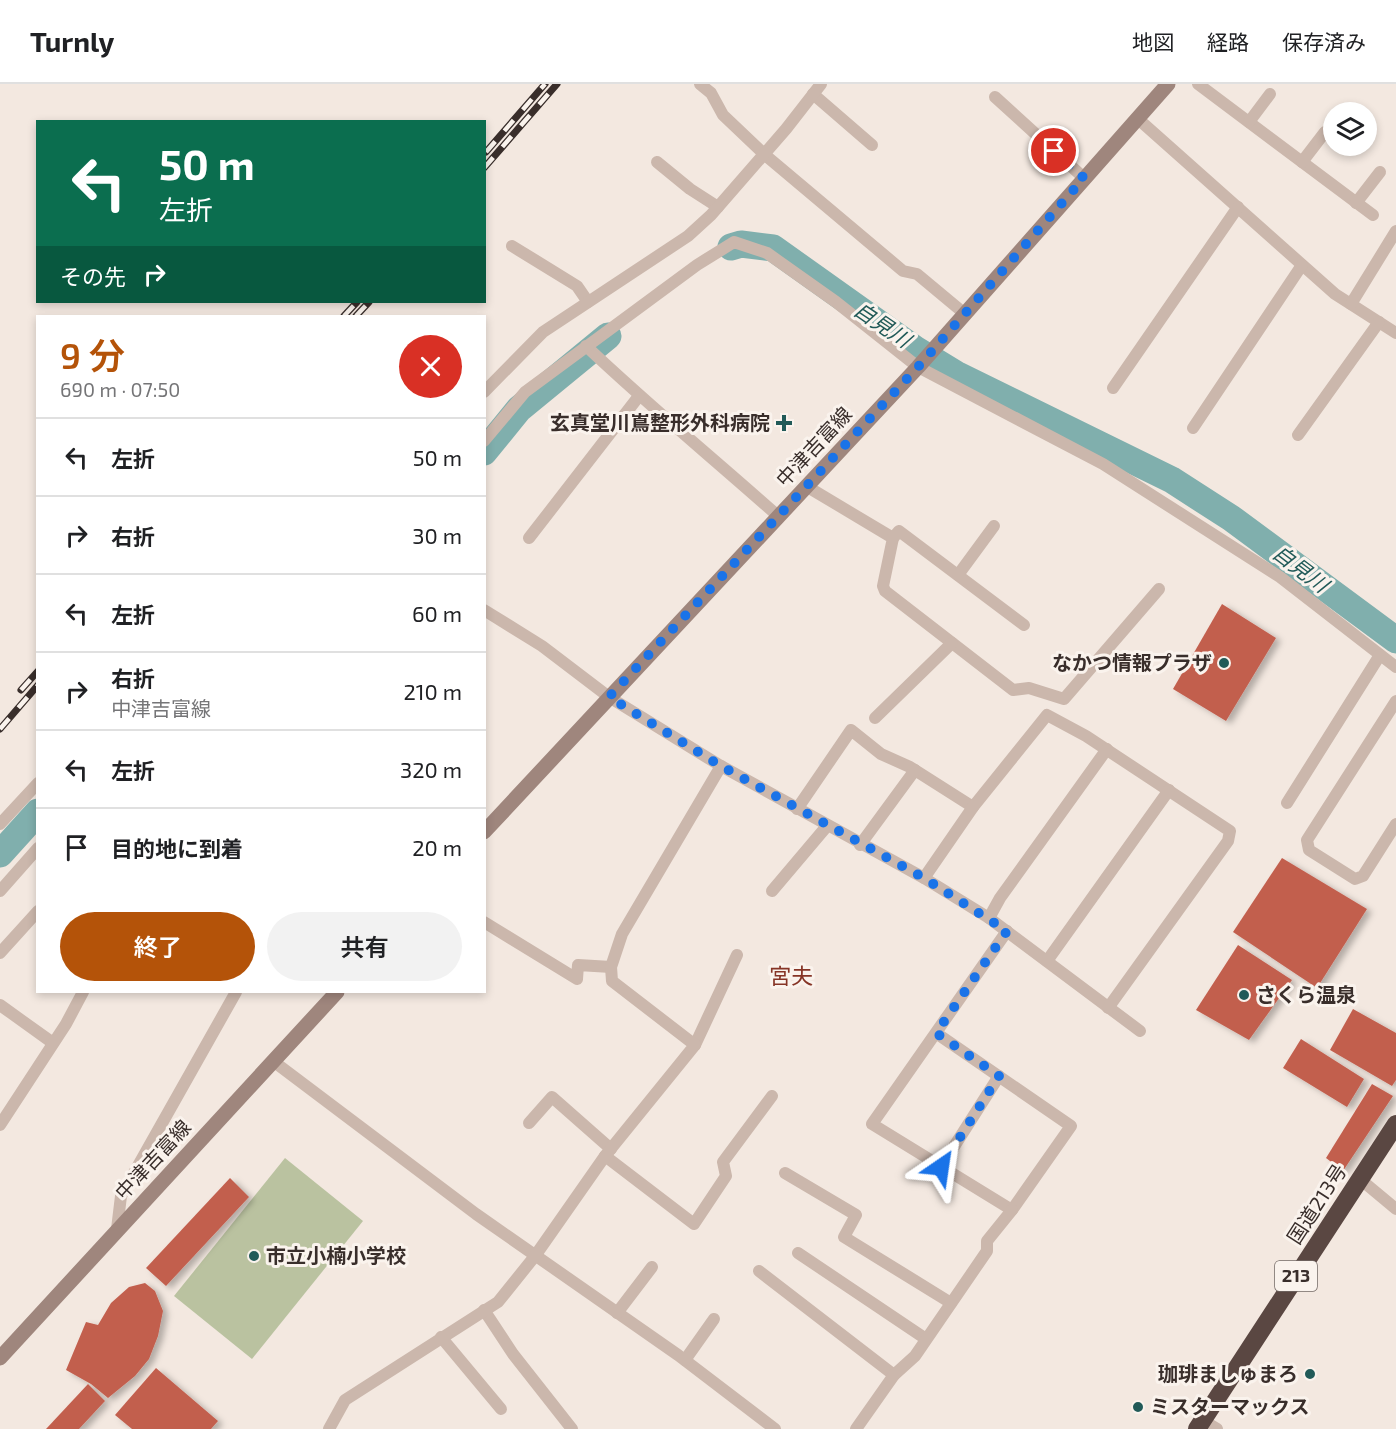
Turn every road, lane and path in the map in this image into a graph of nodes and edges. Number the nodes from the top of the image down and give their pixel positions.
1 (700, 84) edge
2 (821, 84) edge
3 (1168, 84) edge
4 (1198, 84) edge
5 (813, 94) junction
6 (1270, 94) dead end
7 (995, 97) dead end
8 (1137, 118) junction
9 (1249, 122) junction
10 (1323, 135) edge
11 (872, 145) dead end
12 (764, 154) junction
13 (657, 162) dead end
14 (1302, 162) junction
15 (1380, 172) dead end
16 (1084, 178) junction
17 (1356, 203) junction
18 (718, 207) junction
19 (1238, 207) junction
20 (1373, 215) dead end
21 (1396, 231) edge
22 (512, 246) dead end
23 (1302, 265) junction
24 (588, 302) junction
25 (1351, 304) junction
26 (965, 314) junction
27 (1379, 322) junction
28 (1396, 333) edge
29 (586, 345) junction
30 (918, 367) junction
31 (1113, 388) dead end
32 (486, 390) edge
33 (639, 396) junction
34 (1192, 428) dead end
35 (1298, 435) dead end
36 (486, 439) edge
37 (806, 486) junction
38 (778, 516) junction
39 (994, 526) dead end
40 (530, 538) dead end
41 (893, 538) junction
42 (958, 575) junction
43 (1159, 589) dead end
44 (486, 613) edge
45 (1024, 625) dead end
46 (952, 642) junction
47 (1380, 655) junction
48 (1396, 667) edge
49 (609, 697) junction
50 (1396, 701) edge
51 (875, 718) dead end
52 (1107, 749) junction
53 (721, 766) junction
54 (915, 770) junction
55 (36, 785) edge
56 (1169, 790) junction
57 (1287, 803) dead end
58 (973, 807) junction
59 (797, 809) junction
60 (0, 824) edge
61 (1396, 824) edge
62 (827, 826) junction
63 (486, 830) edge
64 (860, 844) junction
65 (36, 850) edge
66 (924, 878) junction
67 (0, 891) edge
68 (772, 891) dead end
69 (36, 913) edge
70 (989, 918) junction
71 (486, 923) edge
72 (1007, 931) junction
73 (0, 953) edge
74 (737, 955) dead end
75 (1047, 961) junction
76 (610, 966) junction
77 (82, 993) edge
78 (235, 993) edge
79 (336, 993) edge
80 (0, 1005) edge
81 (1108, 1008) junction
82 (1140, 1031) dead end
83 (936, 1033) junction
84 (53, 1043) junction
85 (695, 1045) junction
86 (273, 1061) junction
87 (999, 1076) junction
88 (772, 1096) dead end
89 (529, 1123) dead end
90 (1396, 1124) edge
91 (0, 1125) edge
92 (608, 1152) junction
93 (941, 1167) junction
94 (785, 1173) dead end
95 (1360, 1179) junction
96 (1396, 1209) edge
97 (1011, 1210) junction
98 (117, 1229) junction
99 (798, 1253) dead end
100 (535, 1256) junction
101 (652, 1266) dead end
102 (759, 1271) dead end
103 (951, 1303) junction
104 (484, 1310) junction
105 (617, 1313) junction
106 (714, 1319) dead end
107 (441, 1337) junction
108 (926, 1339) junction
109 (0, 1356) edge
110 (685, 1360) junction
111 (894, 1375) junction
112 (501, 1409) dead end
113 (1205, 1426) edge
114 (772, 1428) edge
115 (329, 1429) edge
116 (572, 1429) edge
117 (856, 1429) edge

1 - 12 street
2 - 5 street
3 - 8 main road, 中津吉富線
4 - 9 street
5 - 11 street
5 - 12 street
6 - 9 street
7 - 16 street
8 - 16 main road, 中津吉富線
8 - 19 street
9 - 14 street
10 - 14 street
12 - 18 street
12 - 26 street
13 - 18 street
14 - 17 street
15 - 17 street
16 - 26 main road, 中津吉富線
17 - 20 street
18 - 24 street
19 - 23 street
19 - 31 street
21 - 25 street
22 - 24 street
23 - 25 street
23 - 34 street
24 - 32 street
25 - 27 street
26 - 30 main road, 中津吉富線
27 - 28 street
27 - 35 street
29 - 30 street
29 - 33 street
29 - 36 street
30 - 37 main road, 中津吉富線
30 - 47 street
33 - 38 street
33 - 40 street
37 - 38 main road, 中津吉富線
37 - 41 street
38 - 49 main road, 中津吉富線
39 - 42 street
41 - 42 street
41 - 46 street
42 - 45 street
43 - 46 street
44 - 49 street
46 - 51 street
47 - 48 street
47 - 57 street
49 - 53 street
49 - 63 main road, 中津吉富線
50 - 61 street
52 - 56 street
52 - 58 street
52 - 70 street
53 - 59 street
53 - 76 street
54 - 58 street
54 - 59 street
54 - 64 street
55 - 60 street
56 - 75 street
56 - 81 street
58 - 66 street
59 - 62 street
62 - 64 street
62 - 68 street
64 - 66 street
65 - 67 street
66 - 70 street
69 - 73 street
70 - 72 street
71 - 76 street
72 - 75 street
72 - 83 street
74 - 85 street
75 - 81 street
76 - 85 street
77 - 84 street
78 - 98 street
79 - 86 main road, 中津吉富線
80 - 84 street
81 - 82 street
83 - 87 street
83 - 93 street
84 - 91 street
85 - 92 street
86 - 98 main road, 中津吉富線
86 - 100 street
87 - 93 street
87 - 97 street
88 - 92 street
89 - 92 street
90 - 95 highway, 国道213号 / 213
92 - 100 street
93 - 97 street
94 - 103 street
95 - 96 street
95 - 113 highway, 国道213号 / 213
97 - 103 street
98 - 109 main road, 中津吉富線
99 - 108 street
100 - 104 street
100 - 105 street
101 - 105 street
102 - 111 street
103 - 108 street
104 - 107 street
104 - 116 street
105 - 110 street
106 - 110 street
107 - 112 street
107 - 115 street
108 - 111 street
110 - 114 street
111 - 117 street

